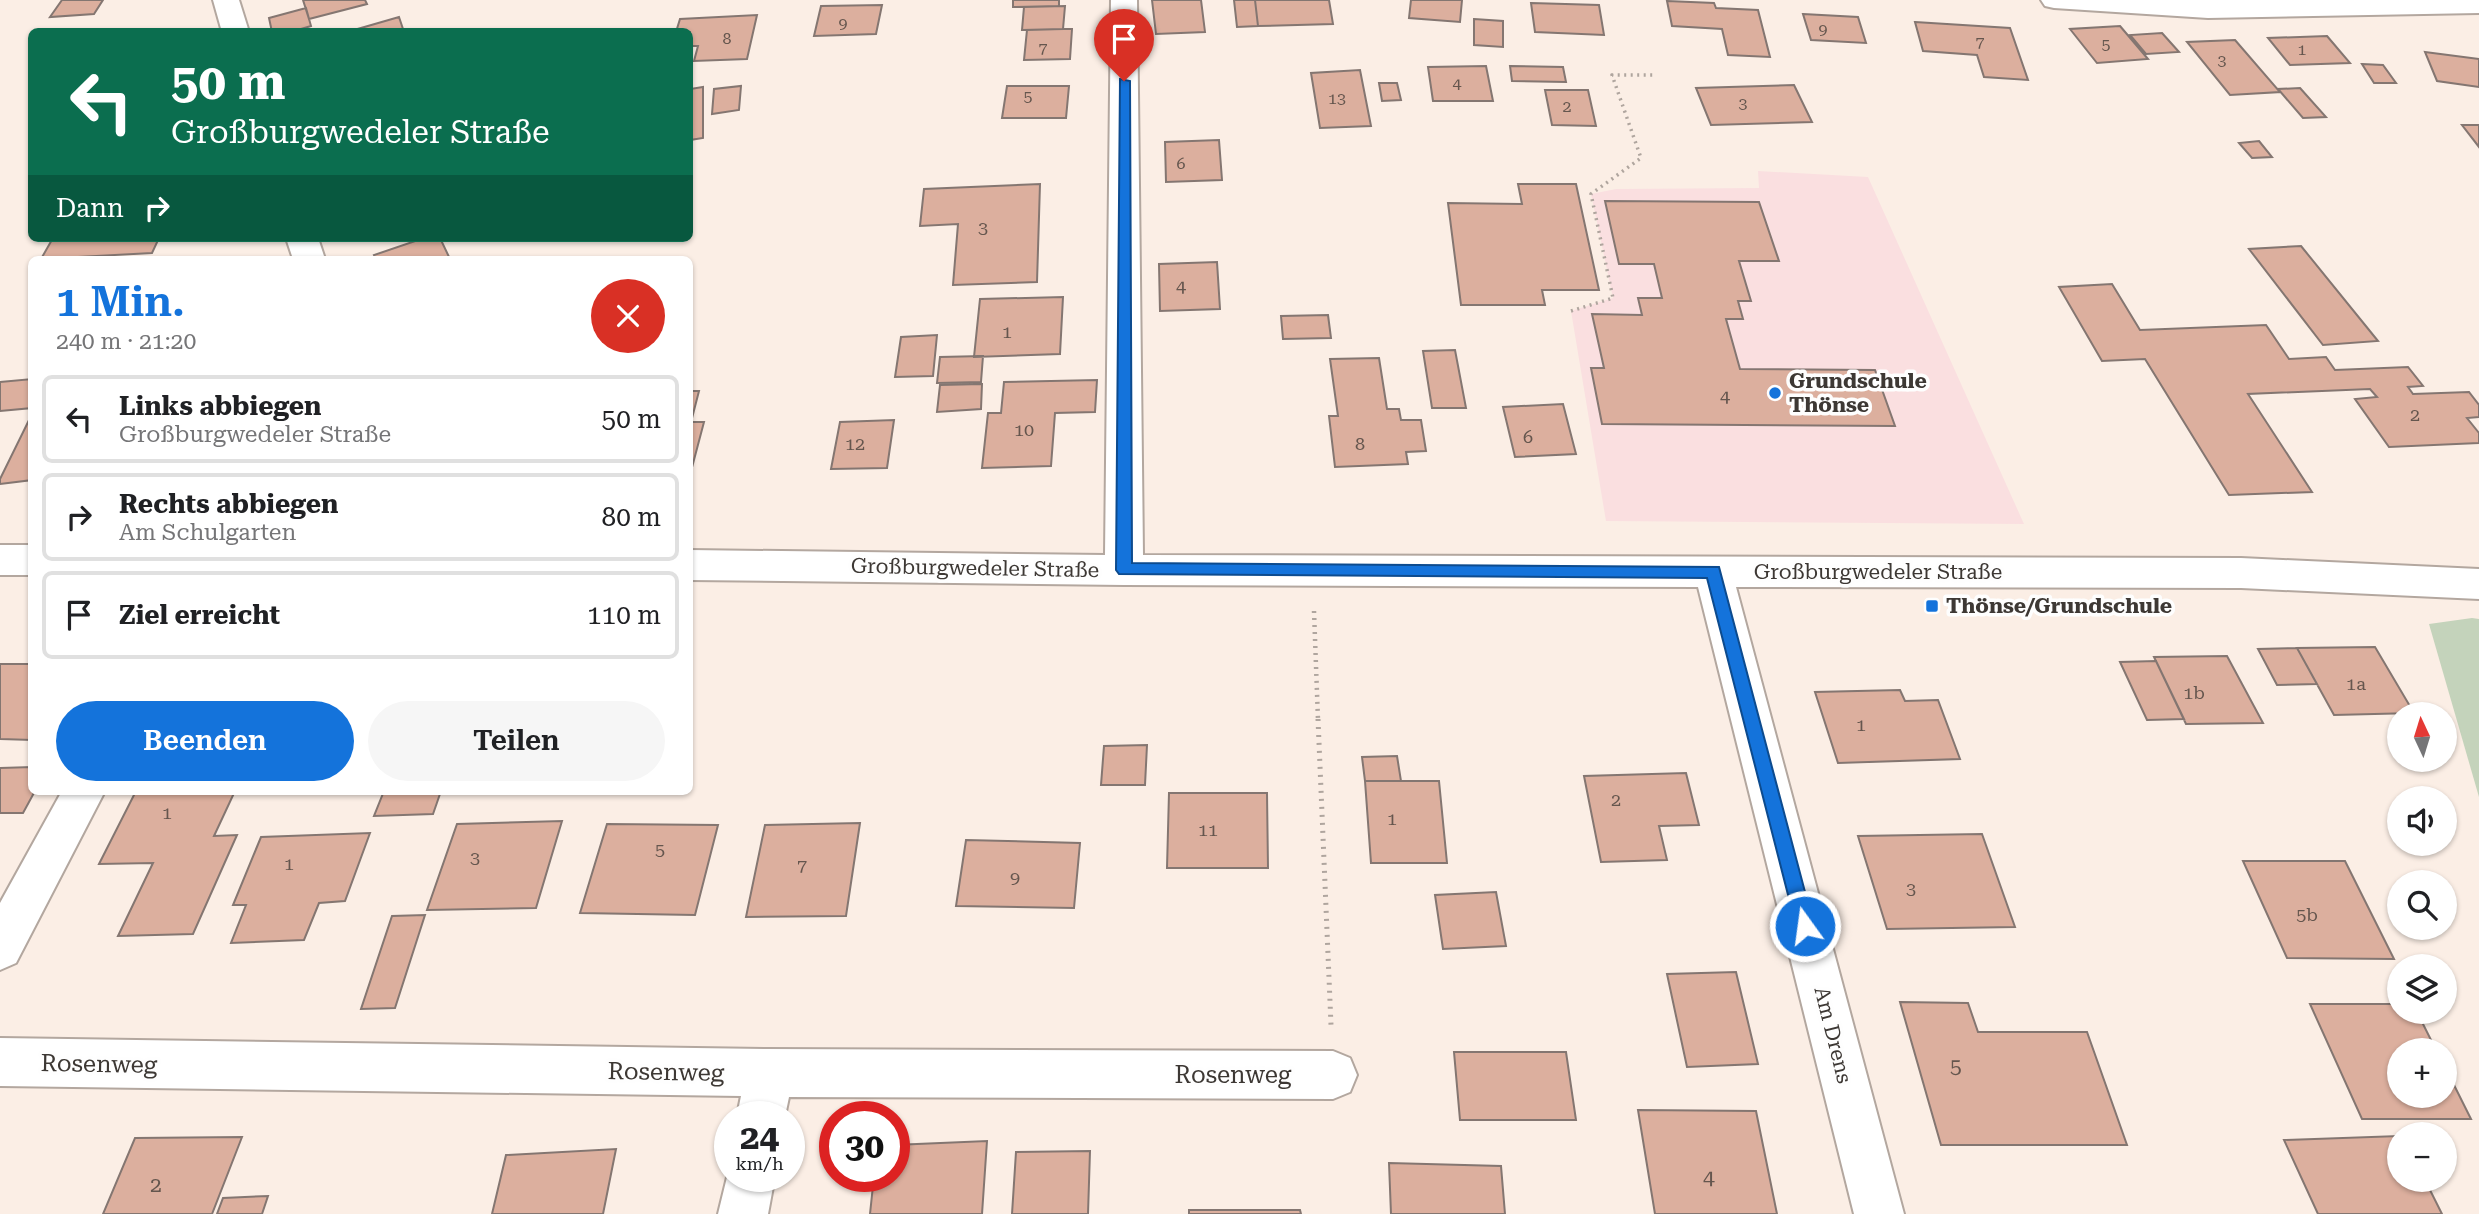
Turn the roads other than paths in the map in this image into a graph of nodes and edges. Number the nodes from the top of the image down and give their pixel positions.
1 (226, 0) edge
2 (1124, 0) edge
3 (2054, 0) edge
4 (2479, 5) edge
5 (235, 28) edge
6 (0, 560) edge
7 (28, 560) edge
8 (693, 565) edge
9 (1124, 570) junction
10 (1713, 572) junction
11 (2479, 584) edge
12 (82, 795) edge
13 (0, 948) edge
14 (0, 1062) edge
15 (1333, 1075) road end
16 (765, 1095) edge
17 (747, 1192) edge
18 (743, 1214) edge
19 (1879, 1214) edge

1 - 5 street
2 - 9 street
3 - 4 street
6 - 7 street
8 - 9 street, Großburgwedeler Straße
9 - 10 street, Großburgwedeler Straße
10 - 11 street, Großburgwedeler Straße
10 - 19 street, Am Drens
12 - 13 street
14 - 16 street, Rosenweg
15 - 16 street, Rosenweg
17 - 18 street

